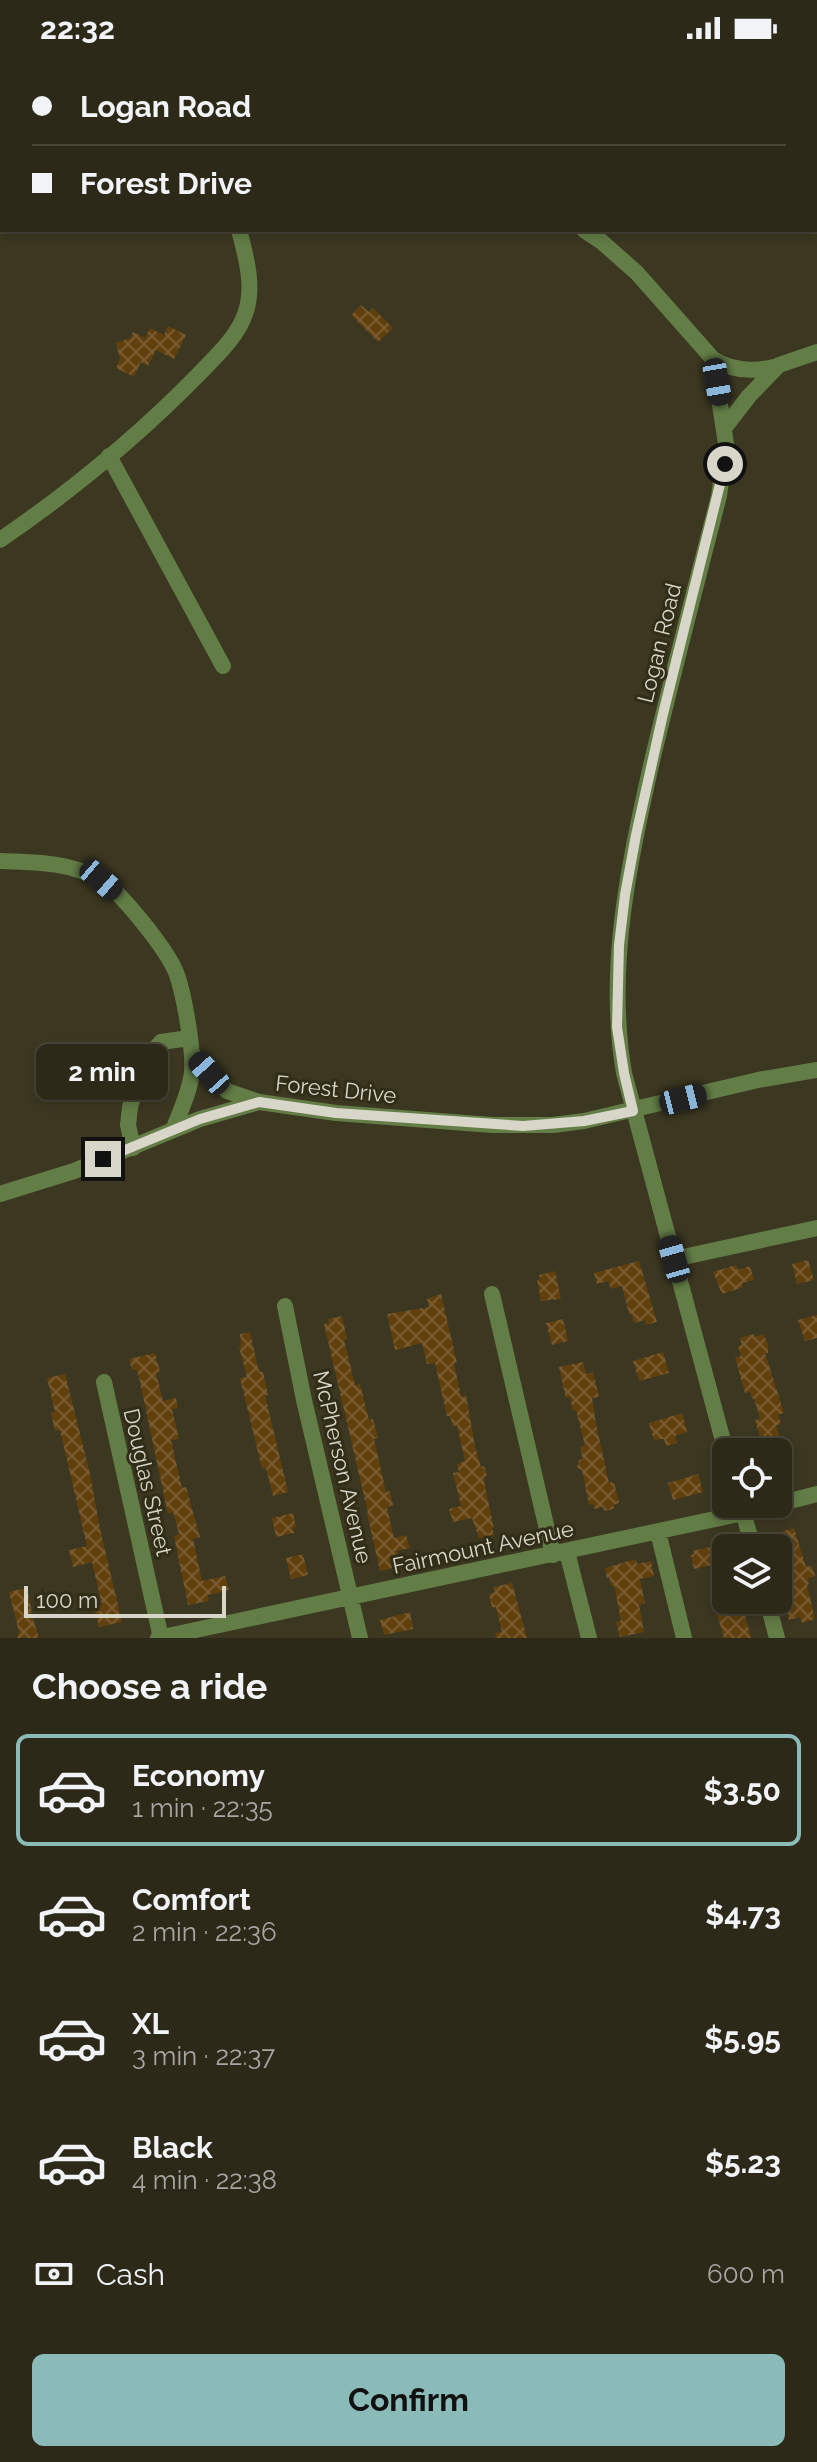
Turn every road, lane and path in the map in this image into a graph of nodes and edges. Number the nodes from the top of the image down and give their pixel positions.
1 (240, 232) edge
2 (587, 232) edge
3 (817, 352) edge
4 (713, 359) junction
5 (779, 365) junction
6 (725, 427) junction
7 (109, 456) junction
8 (0, 540) edge
9 (223, 666) dead end
10 (0, 861) edge
11 (189, 1038) junction
12 (193, 1055) junction
13 (817, 1070) edge
14 (259, 1102) junction
15 (633, 1111) junction
16 (173, 1130) junction
17 (133, 1148) junction
18 (0, 1194) edge
19 (817, 1228) edge
20 (674, 1259) junction
21 (492, 1294) dead end
22 (285, 1306) dead end
23 (104, 1382) dead end
24 (722, 1438) edge
25 (817, 1494) edge
26 (792, 1499) edge
27 (712, 1517) edge
28 (658, 1532) junction
29 (560, 1553) junction
30 (350, 1598) junction
31 (771, 1614) edge
32 (160, 1638) edge
33 (360, 1638) edge
34 (589, 1638) edge
35 (684, 1638) edge
36 (777, 1638) edge

1 - 7 street
2 - 4 street
3 - 5 street
4 - 5 street
4 - 6 street, Logan Road
5 - 6 street
6 - 15 street, Logan Road
7 - 8 street
7 - 9 street
10 - 11 street
11 - 12 street
11 - 17 street
12 - 14 street
12 - 16 street
13 - 15 street, Forest Drive
14 - 15 street, Forest Drive
14 - 16 street, Forest Drive
15 - 20 street, Logan Road
16 - 17 street, Forest Drive
17 - 18 street, Forest Drive
19 - 20 street
20 - 24 street, Logan Road
21 - 29 street
22 - 30 street, McPherson Avenue
23 - 32 street, Douglas Street
25 - 26 street, Fairmount Avenue
27 - 28 street, Fairmount Avenue
28 - 29 street, Fairmount Avenue
28 - 35 street
29 - 30 street, Fairmount Avenue
29 - 34 street
30 - 32 street, Fairmount Avenue
30 - 33 street, McPherson Avenue
31 - 36 street

